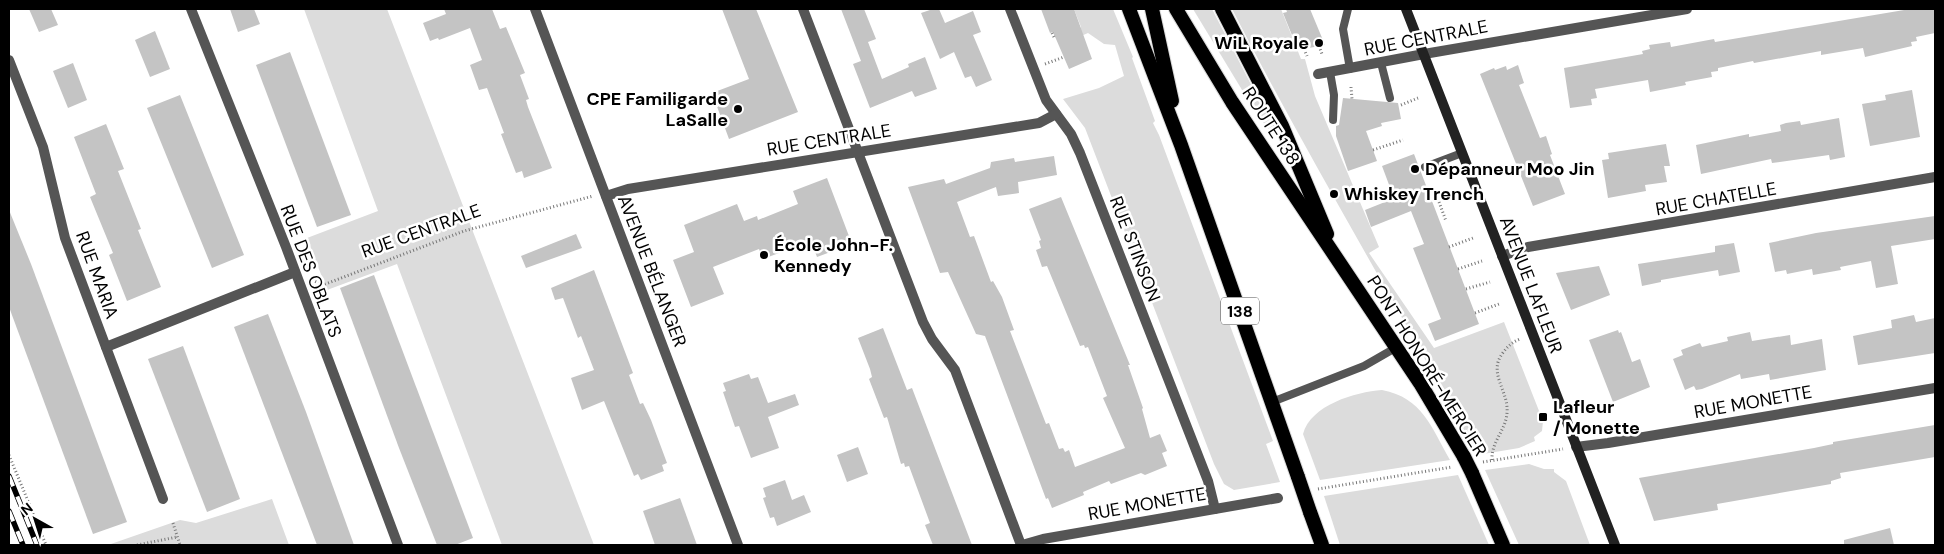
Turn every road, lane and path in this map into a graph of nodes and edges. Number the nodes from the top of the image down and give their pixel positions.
1 (191, 9) edge
2 (535, 9) edge
3 (803, 9) edge
4 (1010, 9) edge
5 (1129, 9) edge
6 (1152, 9) edge
7 (1176, 9) edge
8 (1222, 9) edge
9 (1348, 9) edge
10 (1406, 9) edge
11 (1687, 9) edge
12 (1052, 33) dead end
13 (1054, 39) dead end
14 (1319, 46) dead end
15 (1304, 50) dead end
16 (1322, 54) dead end
17 (1424, 54) junction
18 (1307, 56) dead end
19 (1064, 57) dead end
20 (9, 60) edge
21 (1381, 63) junction
22 (1045, 64) dead end
23 (1350, 69) junction
24 (1330, 72) junction
25 (1318, 74) dead end
26 (1351, 87) dead end
27 (1390, 98) dead end
28 (1418, 98) dead end
29 (1352, 99) dead end
30 (1398, 106) dead end
31 (1056, 114) junction
32 (1333, 120) dead end
33 (1403, 140) dead end
34 (1181, 145) junction
35 (1373, 150) dead end
36 (858, 151) junction
37 (1462, 153) junction
38 (1425, 167) dead end
39 (1935, 177) edge
40 (590, 196) dead end
41 (606, 196) junction
42 (1438, 202) dead end
43 (1442, 211) junction
44 (1437, 213) dead end
45 (1446, 221) dead end
46 (1473, 238) dead end
47 (1449, 247) dead end
48 (1502, 256) junction
49 (1482, 261) dead end
50 (1339, 262) junction
51 (1458, 269) dead end
52 (295, 272) junction
53 (1490, 282) dead end
54 (323, 285) dead end
55 (1466, 289) dead end
56 (1499, 304) dead end
57 (1475, 313) dead end
58 (1514, 341) dead end
59 (106, 347) junction
60 (1397, 347) junction
61 (1935, 388) edge
62 (1272, 402) junction
63 (1576, 446) junction
64 (1553, 450) dead end
65 (9, 455) edge
66 (1492, 460) junction
67 (1468, 465) junction
68 (1317, 490) dead end
69 (1278, 498) dead end
70 (163, 499) dead end
71 (1215, 509) junction
72 (173, 523) dead end
73 (177, 537) junction
74 (46, 545) edge
75 (137, 545) edge
76 (180, 545) edge
77 (398, 545) edge
78 (738, 545) edge
79 (1022, 545) edge
80 (1322, 545) edge
81 (1503, 545) edge
82 (1615, 545) edge

1 - 52 street, RUE DES OBLATS
2 - 41 street, AVENUE BÉLANGER
3 - 36 street
4 - 31 street, RUE STINSON
5 - 34 highway, 138
6 - 34 highway
7 - 50 highway, ROUTE 138
8 - 50 highway
9 - 23 lane
10 - 17 main road, AVENUE LAFLEUR
11 - 17 street, RUE CENTRALE
12 - 13 path
14 - 16 path
15 - 18 path
17 - 21 street, RUE CENTRALE
17 - 37 main road, AVENUE LAFLEUR
19 - 22 path
20 - 59 street, RUE MARIA
21 - 23 street, RUE CENTRALE
21 - 27 lane
23 - 24 street, RUE CENTRALE
24 - 25 street, RUE CENTRALE
24 - 32 lane
26 - 29 path
28 - 30 path
31 - 36 street, RUE CENTRALE
31 - 71 street, RUE STINSON
33 - 35 path
34 - 62 highway, 138
36 - 41 street, RUE CENTRALE
36 - 79 street
37 - 38 lane
37 - 48 main road, AVENUE LAFLEUR
39 - 48 street, RUE CHATELLE
40 - 54 path, RUE CENTRALE
41 - 78 street, AVENUE BÉLANGER
42 - 43 path
43 - 44 path
43 - 45 path
46 - 47 path
48 - 63 main road, AVENUE LAFLEUR
49 - 51 path
50 - 60 highway, PONT HONORÉ-MERCIER
52 - 59 street
52 - 77 street, RUE DES OBLATS
53 - 55 path
56 - 57 path
58 - 66 path
59 - 70 street, RUE MARIA
60 - 62 lane
60 - 67 highway, PONT HONORÉ-MERCIER
61 - 63 street, RUE MONETTE
62 - 80 highway, 138, bridge
63 - 82 main road, AVENUE LAFLEUR
64 - 66 path
65 - 74 path
66 - 67 path
67 - 68 path
67 - 81 highway, PONT HONORÉ-MERCIER
69 - 71 street, RUE MONETTE
71 - 79 street, RUE MONETTE
72 - 73 path
73 - 75 path
73 - 76 path

